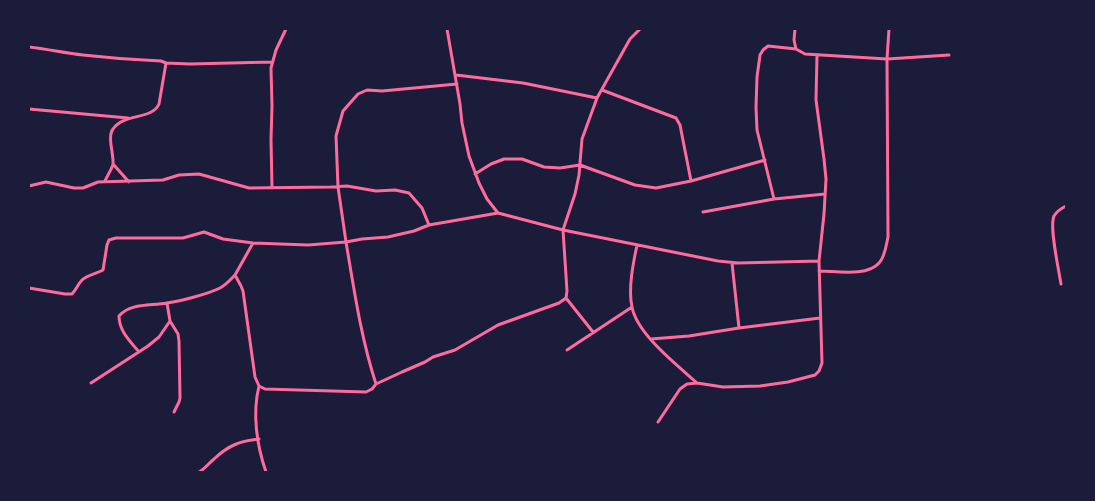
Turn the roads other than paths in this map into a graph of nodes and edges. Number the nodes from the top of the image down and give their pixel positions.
1 (286, 29) edge
2 (448, 29) edge
3 (640, 29) edge
4 (795, 29) edge
5 (889, 29) edge
6 (29, 47) edge
7 (796, 49) junction
8 (817, 55) junction
9 (949, 55) dead end
10 (887, 59) junction
11 (166, 62) junction
12 (272, 62) junction
13 (456, 75) junction
14 (457, 84) junction
15 (602, 90) junction
16 (597, 98) junction
17 (29, 109) edge
18 (131, 118) junction
19 (765, 160) junction
20 (113, 164) junction
21 (580, 165) junction
22 (475, 174) junction
23 (105, 181) junction
24 (691, 181) junction
25 (129, 182) junction
26 (29, 186) edge
27 (338, 187) junction
28 (272, 188) junction
29 (825, 194) junction
30 (774, 199) junction
31 (1066, 206) edge
32 (703, 212) dead end
33 (498, 213) junction
34 (429, 225) junction
35 (563, 230) junction
36 (346, 242) junction
37 (253, 243) junction
38 (637, 246) junction
39 (819, 261) junction
40 (732, 263) junction
41 (819, 271) junction
42 (235, 275) junction
43 (1061, 284) dead end
44 (29, 288) edge
45 (566, 298) junction
46 (167, 303) junction
47 (632, 308) junction
48 (820, 318) junction
49 (170, 321) junction
50 (739, 328) junction
51 (594, 332) junction
52 (651, 340) junction
53 (566, 350) dead end
54 (139, 352) junction
55 (91, 383) dead end
56 (697, 383) junction
57 (376, 384) junction
58 (259, 386) junction
59 (174, 412) dead end
60 (658, 422) dead end
61 (259, 438) junction
62 (199, 472) edge
63 (266, 472) edge

1 - 12 street
2 - 13 street
3 - 15 street
4 - 7 street
5 - 10 street
6 - 11 street
7 - 8 street
7 - 19 street
8 - 10 street
8 - 29 street
9 - 10 street
10 - 41 street
11 - 12 street
11 - 18 street
12 - 28 street
13 - 14 street
13 - 16 street
14 - 22 street
14 - 27 street
15 - 16 street
15 - 24 street
16 - 21 street
17 - 18 street
18 - 20 street
19 - 24 street
19 - 30 street
20 - 23 street
20 - 25 street
21 - 22 street
21 - 24 street
21 - 35 street
22 - 33 street
23 - 25 street
23 - 26 street
25 - 28 street
27 - 28 street
27 - 34 street
27 - 36 street
29 - 30 street
29 - 39 street
30 - 32 street
31 - 43 street
33 - 34 street
33 - 35 street
34 - 36 street
35 - 38 street
35 - 45 street
36 - 37 street
36 - 57 street
37 - 42 street
37 - 44 street
38 - 40 street
38 - 47 street
39 - 40 street
39 - 41 street
40 - 50 street
41 - 48 street
42 - 46 street
42 - 58 street
45 - 51 street
45 - 57 street
46 - 49 street
46 - 54 street
47 - 51 street
47 - 52 street
48 - 50 street
48 - 56 street
49 - 54 street
49 - 59 street
50 - 52 street
51 - 53 street
52 - 56 street
54 - 55 street
56 - 60 street
57 - 58 street
58 - 61 street
61 - 62 street
61 - 63 street

